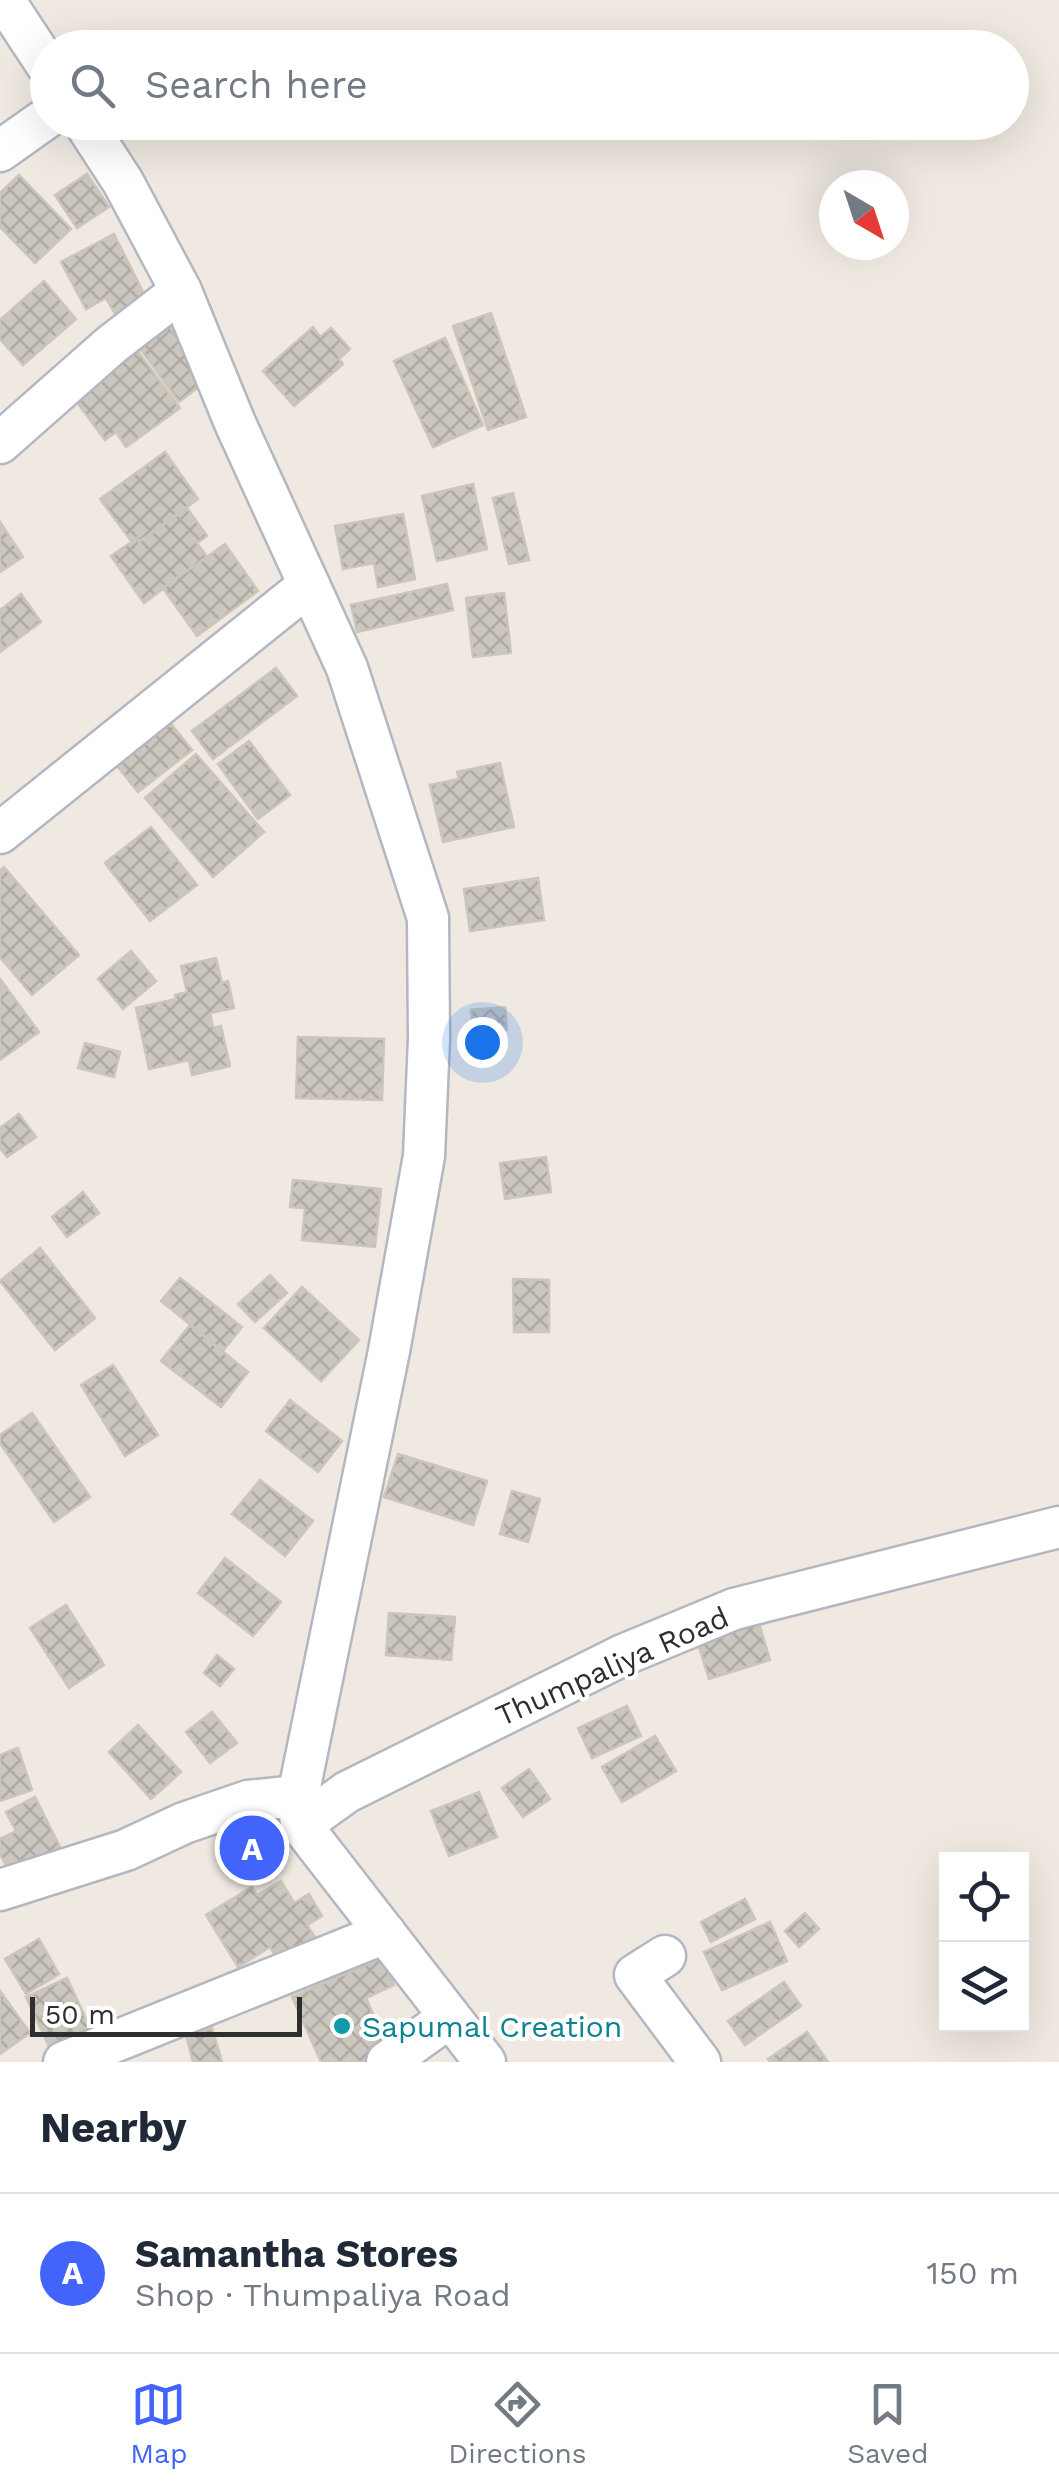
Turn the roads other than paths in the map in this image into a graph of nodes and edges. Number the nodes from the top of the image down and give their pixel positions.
1 (4, 0) edge
2 (30, 40) edge
3 (30, 129) edge
4 (96, 140) edge
5 (0, 150) edge
6 (181, 291) junction
7 (0, 443) edge
8 (310, 586) junction
9 (0, 833) edge
10 (1059, 1527) edge
11 (299, 1811) junction
12 (0, 1890) edge
13 (385, 1933) junction
14 (665, 1956) dead end
15 (450, 2017) junction
16 (64, 2062) edge
17 (388, 2062) edge
18 (485, 2062) edge
19 (700, 2062) edge

1 - 2 street
3 - 5 street
4 - 6 street
6 - 7 street
6 - 8 street
8 - 9 street
8 - 11 street
10 - 11 street, Thumpaliya Road
11 - 12 street
11 - 13 street
13 - 15 street
13 - 16 street
14 - 19 street
15 - 17 street
15 - 18 street

